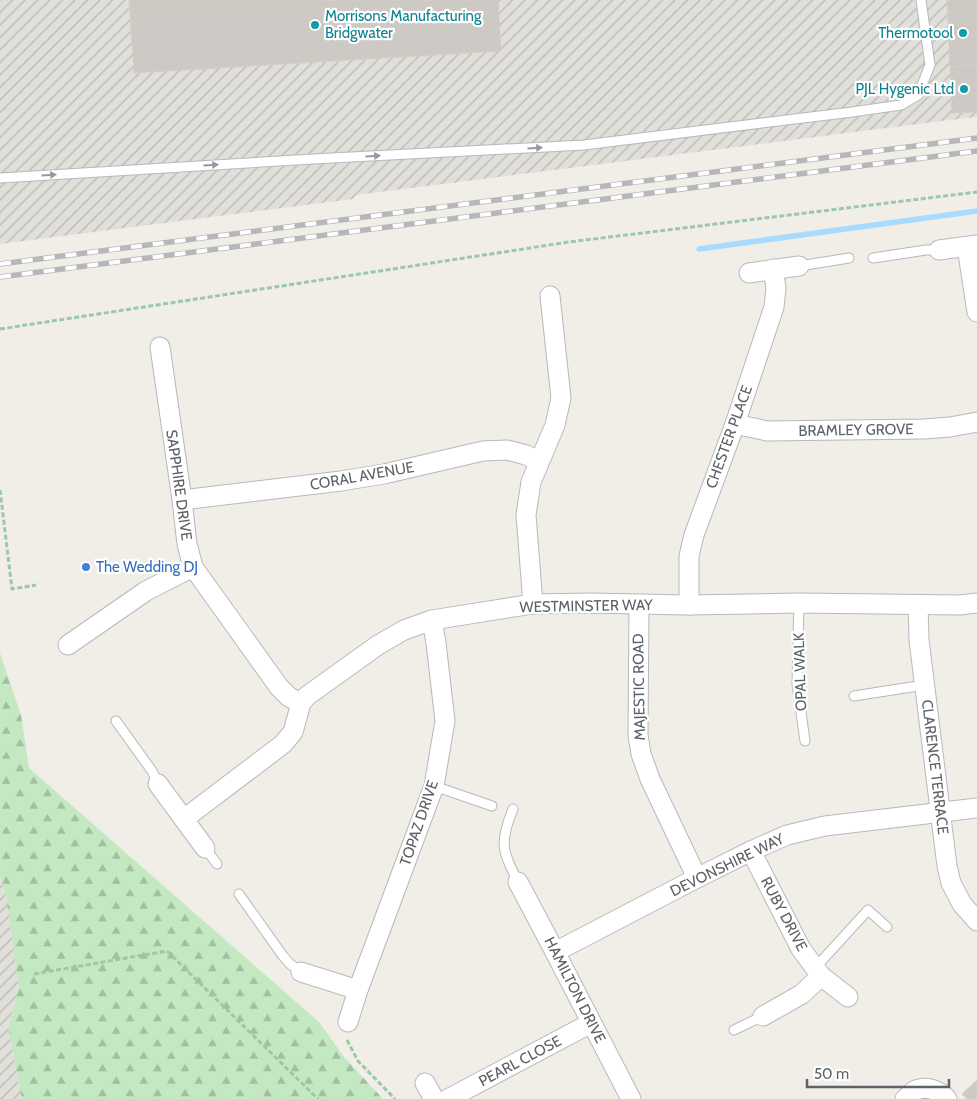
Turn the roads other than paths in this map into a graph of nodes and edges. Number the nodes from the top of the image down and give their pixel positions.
1 (921, 0) edge
2 (0, 178) edge
3 (972, 246) edge
4 (939, 250) joint
5 (849, 258) dead end
6 (873, 258) dead end
7 (799, 266) joint
8 (773, 269) junction
9 (749, 273) dead end
10 (550, 296) dead end
11 (977, 312) edge
12 (160, 347) dead end
13 (977, 422) edge
14 (735, 424) junction
15 (539, 461) junction
16 (182, 500) junction
17 (192, 567) junction
18 (799, 603) junction
19 (977, 603) edge
20 (533, 604) junction
21 (638, 604) junction
22 (689, 605) junction
23 (918, 605) junction
24 (432, 620) junction
25 (68, 645) dead end
26 (924, 685) junction
27 (854, 696) dead end
28 (301, 703) junction
29 (116, 721) dead end
30 (805, 741) dead end
31 (158, 784) joint
32 (434, 786) junction
33 (492, 806) dead end
34 (977, 808) edge
35 (512, 809) dead end
36 (940, 813) junction
37 (184, 819) junction
38 (205, 848) joint
39 (751, 851) junction
40 (217, 864) dead end
41 (697, 878) junction
42 (518, 882) joint
43 (239, 894) dead end
44 (977, 921) edge
45 (887, 928) dead end
46 (555, 952) junction
47 (300, 972) joint
48 (818, 972) junction
49 (358, 990) junction
50 (848, 997) dead end
51 (763, 1016) joint
52 (348, 1022) road end
53 (592, 1023) junction
54 (734, 1030) dead end
55 (448, 1099) edge
56 (631, 1099) edge
57 (905, 1099) edge
58 (947, 1099) edge

2 -> 1 lane
3 - 4 street
3 - 11 street
4 - 6 lane
5 - 7 lane
7 - 8 street
8 - 9 street
8 - 14 street, CHESTER PLACE
10 - 15 street
12 - 16 street, SAPPHIRE DRIVE
13 - 14 street, BRAMLEY GROVE
14 - 22 street, CHESTER PLACE
15 - 16 street, CORAL AVENUE
15 - 20 street
16 - 17 street, SAPPHIRE DRIVE
17 - 25 street
17 - 28 street, SAPPHIRE DRIVE
18 - 22 street, WESTMINSTER WAY
18 - 23 street, WESTMINSTER WAY
18 - 30 lane, OPAL WALK
19 - 23 street, WESTMINSTER WAY
20 - 21 street, WESTMINSTER WAY
20 - 24 street, WESTMINSTER WAY
21 - 22 street, WESTMINSTER WAY
21 - 41 street, MAJESTIC ROAD
23 - 26 street, CLARENCE TERRACE
24 - 28 street, WESTMINSTER WAY
24 - 32 street, TOPAZ DRIVE
26 - 27 lane
26 - 36 street, CLARENCE TERRACE
28 - 37 street
29 - 31 lane
31 - 37 street
32 - 33 lane
32 - 49 street, TOPAZ DRIVE
34 - 36 street, DEVONSHIRE WAY
35 - 42 lane
36 - 39 street, DEVONSHIRE WAY
36 - 44 street, CLARENCE TERRACE
37 - 38 street
38 - 40 lane
39 - 41 street, DEVONSHIRE WAY
39 - 48 street, RUBY DRIVE
41 - 46 street, DEVONSHIRE WAY
42 - 46 street, HAMILTON DRIVE
43 - 47 lane
45 - 48 lane
46 - 53 street, HAMILTON DRIVE
47 - 49 street
48 - 50 street, RUBY DRIVE
48 - 51 street
49 - 52 street, TOPAZ DRIVE
51 - 54 lane
53 - 55 street, PEARL CLOSE
53 - 56 street, HAMILTON DRIVE
57 - 58 street

